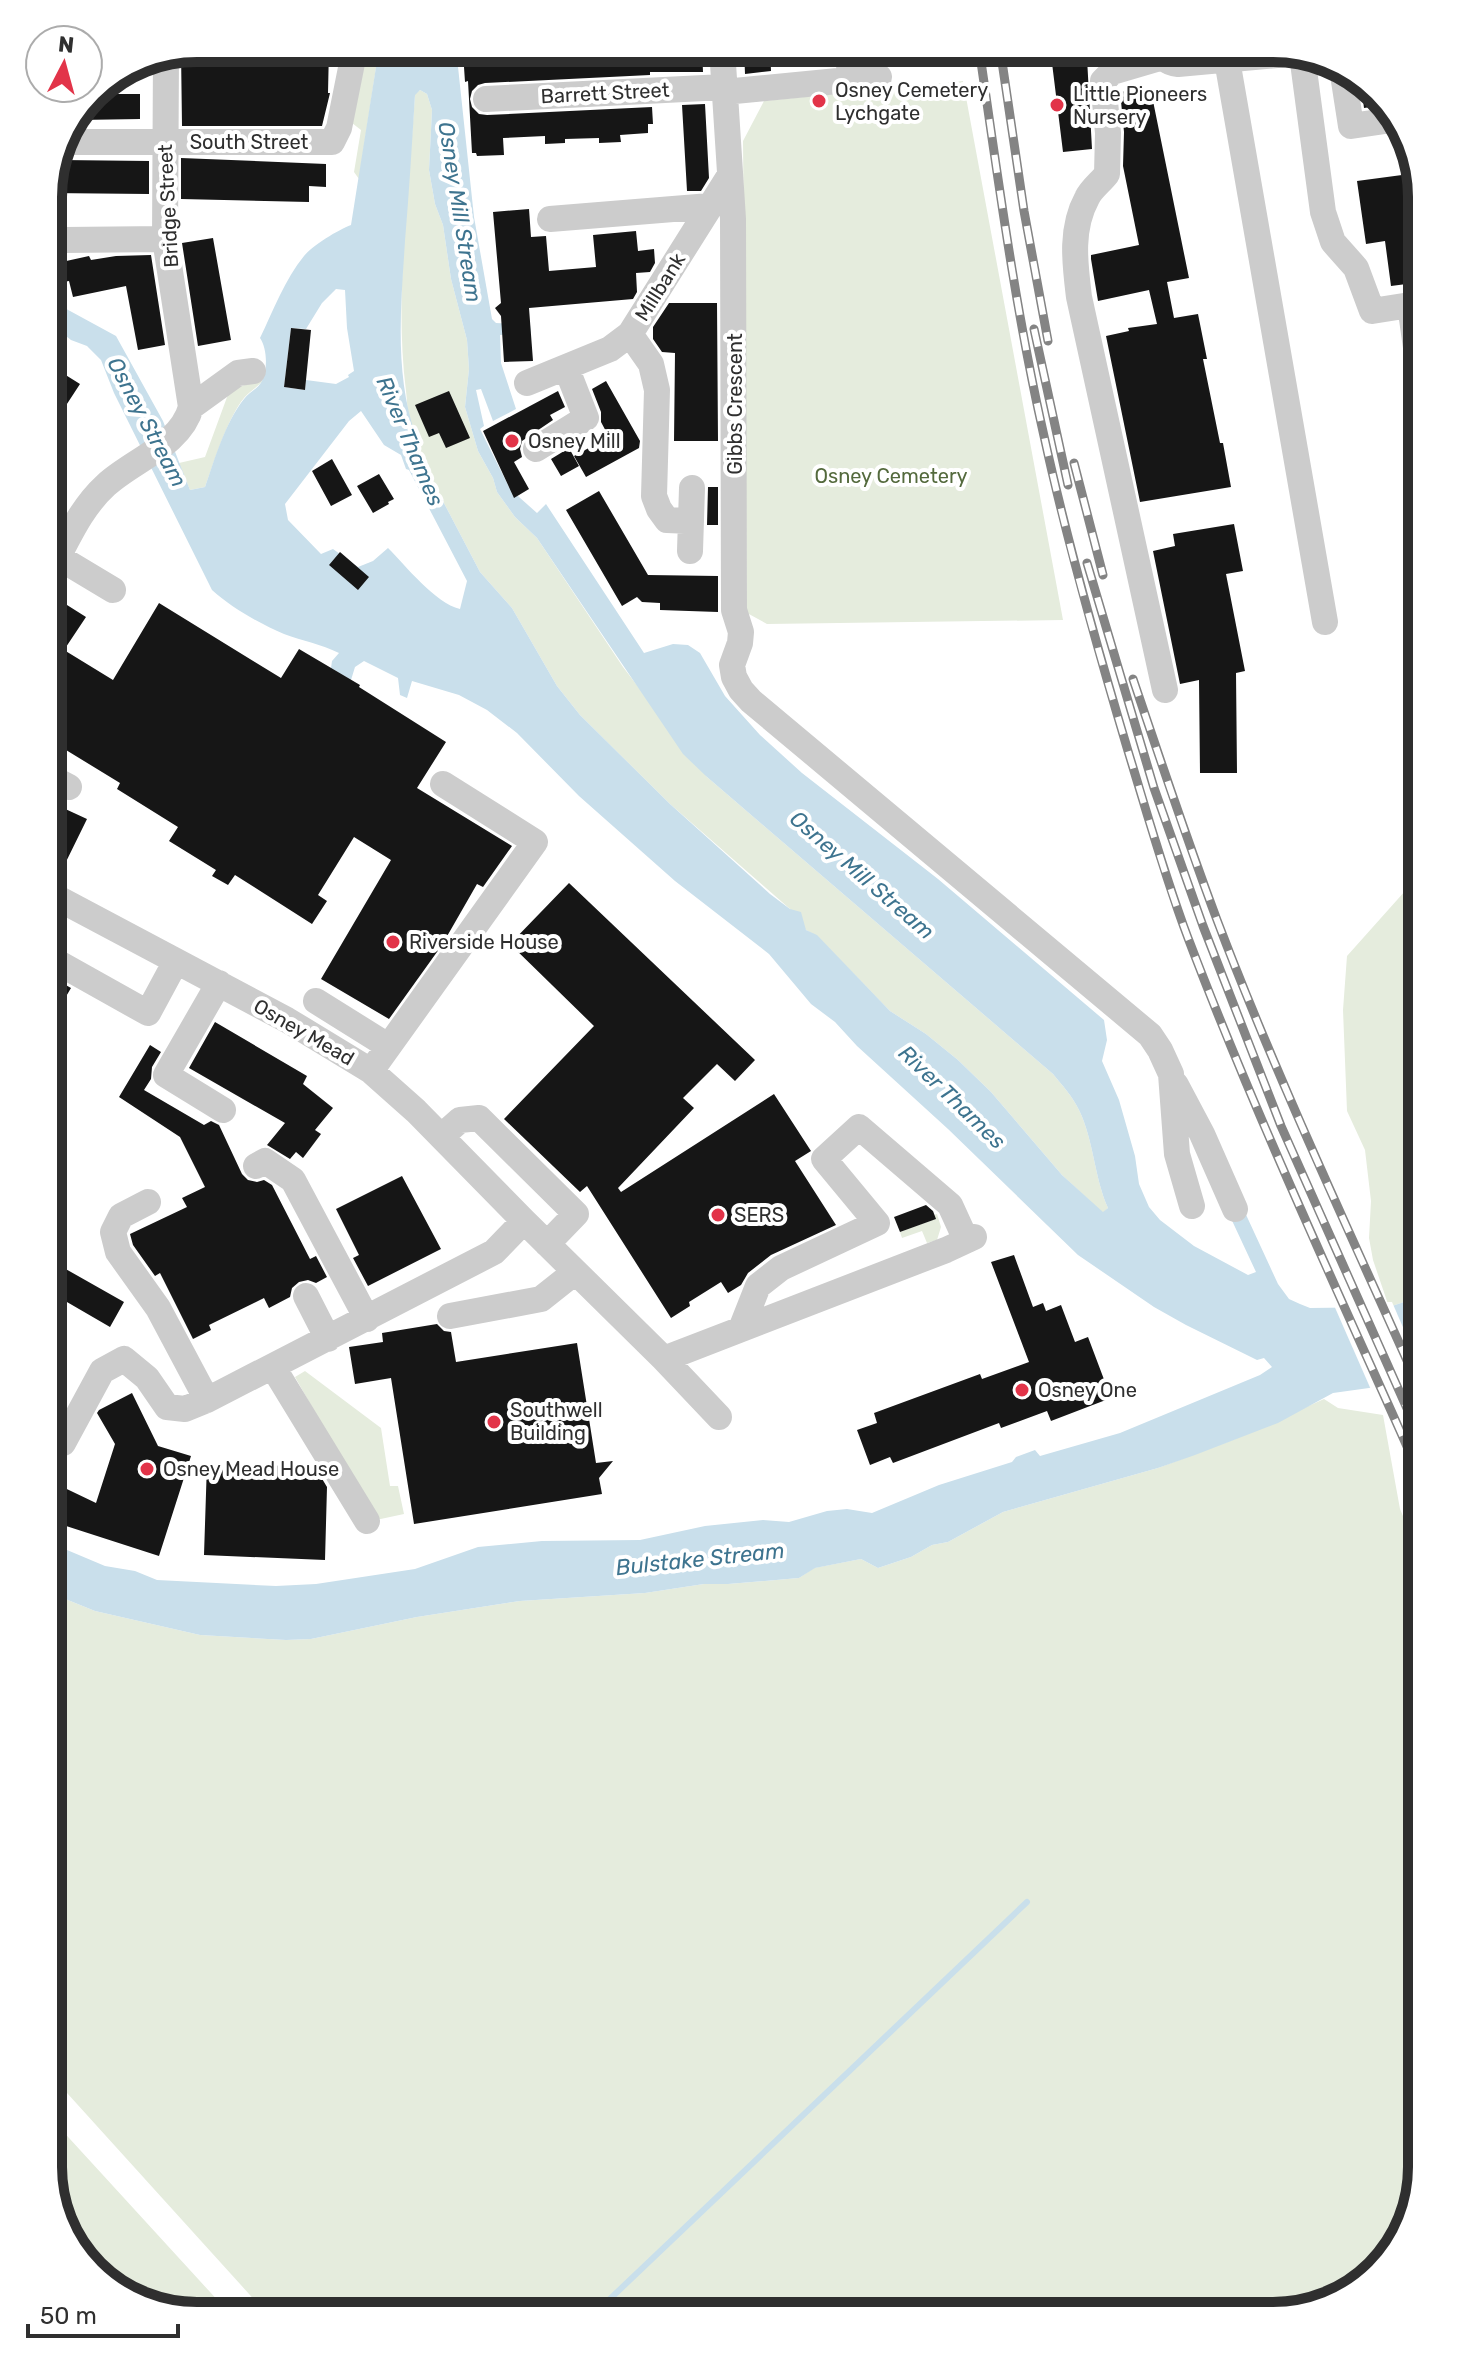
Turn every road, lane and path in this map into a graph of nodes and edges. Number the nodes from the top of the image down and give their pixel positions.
1 (352, 62) edge
2 (723, 62) edge
3 (857, 62) edge
4 (871, 62) edge
5 (1144, 62) edge
6 (1227, 62) edge
7 (1302, 65) edge
8 (166, 66) edge
9 (867, 78) junction
10 (1344, 83) edge
11 (724, 90) junction
12 (486, 99) dead end
13 (1385, 121) dead end
14 (74, 142) edge
15 (165, 142) junction
16 (730, 175) junction
17 (710, 206) junction
18 (550, 219) dead end
19 (165, 239) junction
20 (64, 240) dead end
21 (1408, 305) edge
22 (630, 334) junction
23 (566, 367) junction
24 (253, 371) dead end
25 (527, 383) dead end
26 (191, 407) junction
27 (536, 449) dead end
28 (692, 488) dead end
29 (691, 521) junction
30 (62, 549) edge
31 (690, 551) dead end
32 (62, 559) edge
33 (113, 590) dead end
34 (1325, 622) dead end
35 (1165, 690) dead end
36 (443, 784) dead end
37 (62, 900) edge
38 (176, 961) junction
39 (62, 965) edge
40 (219, 983) junction
41 (316, 1001) dead end
42 (388, 1046) junction
43 (371, 1071) junction
44 (1171, 1074) junction
45 (223, 1110) dead end
46 (442, 1136) junction
47 (256, 1166) dead end
48 (148, 1202) dead end
49 (1192, 1206) dead end
50 (1235, 1209) dead end
51 (524, 1221) junction
52 (547, 1244) junction
53 (575, 1272) junction
54 (306, 1296) dead end
55 (450, 1316) dead end
56 (367, 1319) junction
57 (741, 1329) junction
58 (328, 1339) junction
59 (664, 1359) junction
60 (273, 1367) junction
61 (207, 1400) junction
62 (719, 1417) dead end
63 (62, 1442) edge
64 (367, 1521) dead end

1 - 15 street, South Street
2 - 11 street, Gibbs Crescent
3 - 9 street
4 - 9 street
5 - 35 street
6 - 34 street
7 - 21 street
8 - 15 street, Bridge Street
9 - 11 street, Barrett Street
10 - 13 street
11 - 12 street, Barrett Street
11 - 16 street, Gibbs Crescent
14 - 15 street, South Street
15 - 19 street, Bridge Street
16 - 17 street, Millbank
16 - 44 street, Gibbs Crescent
17 - 18 street
17 - 22 street, Millbank
19 - 20 street
19 - 26 street, Bridge Street
22 - 23 street
22 - 29 street, Millbank
23 - 25 street
23 - 27 street
24 - 26 street
26 - 30 street
28 - 29 street
29 - 31 street
32 - 33 street
36 - 42 street
37 - 38 street, Osney Mead
38 - 39 street
38 - 40 street, Osney Mead
40 - 43 street, Osney Mead
40 - 45 street
41 - 42 street
42 - 43 street
43 - 46 street, Osney Mead
44 - 49 street
44 - 50 street
46 - 51 street, Osney Mead
46 - 52 street
47 - 56 street
48 - 61 street
51 - 52 street, Osney Mead
51 - 56 street
52 - 53 street, Osney Mead
53 - 55 street
53 - 59 street, Osney Mead
54 - 58 street
56 - 58 street
57 - 57 street
57 - 59 street
58 - 60 street
59 - 62 street, Osney Mead
60 - 61 street
60 - 64 street
61 - 63 street

